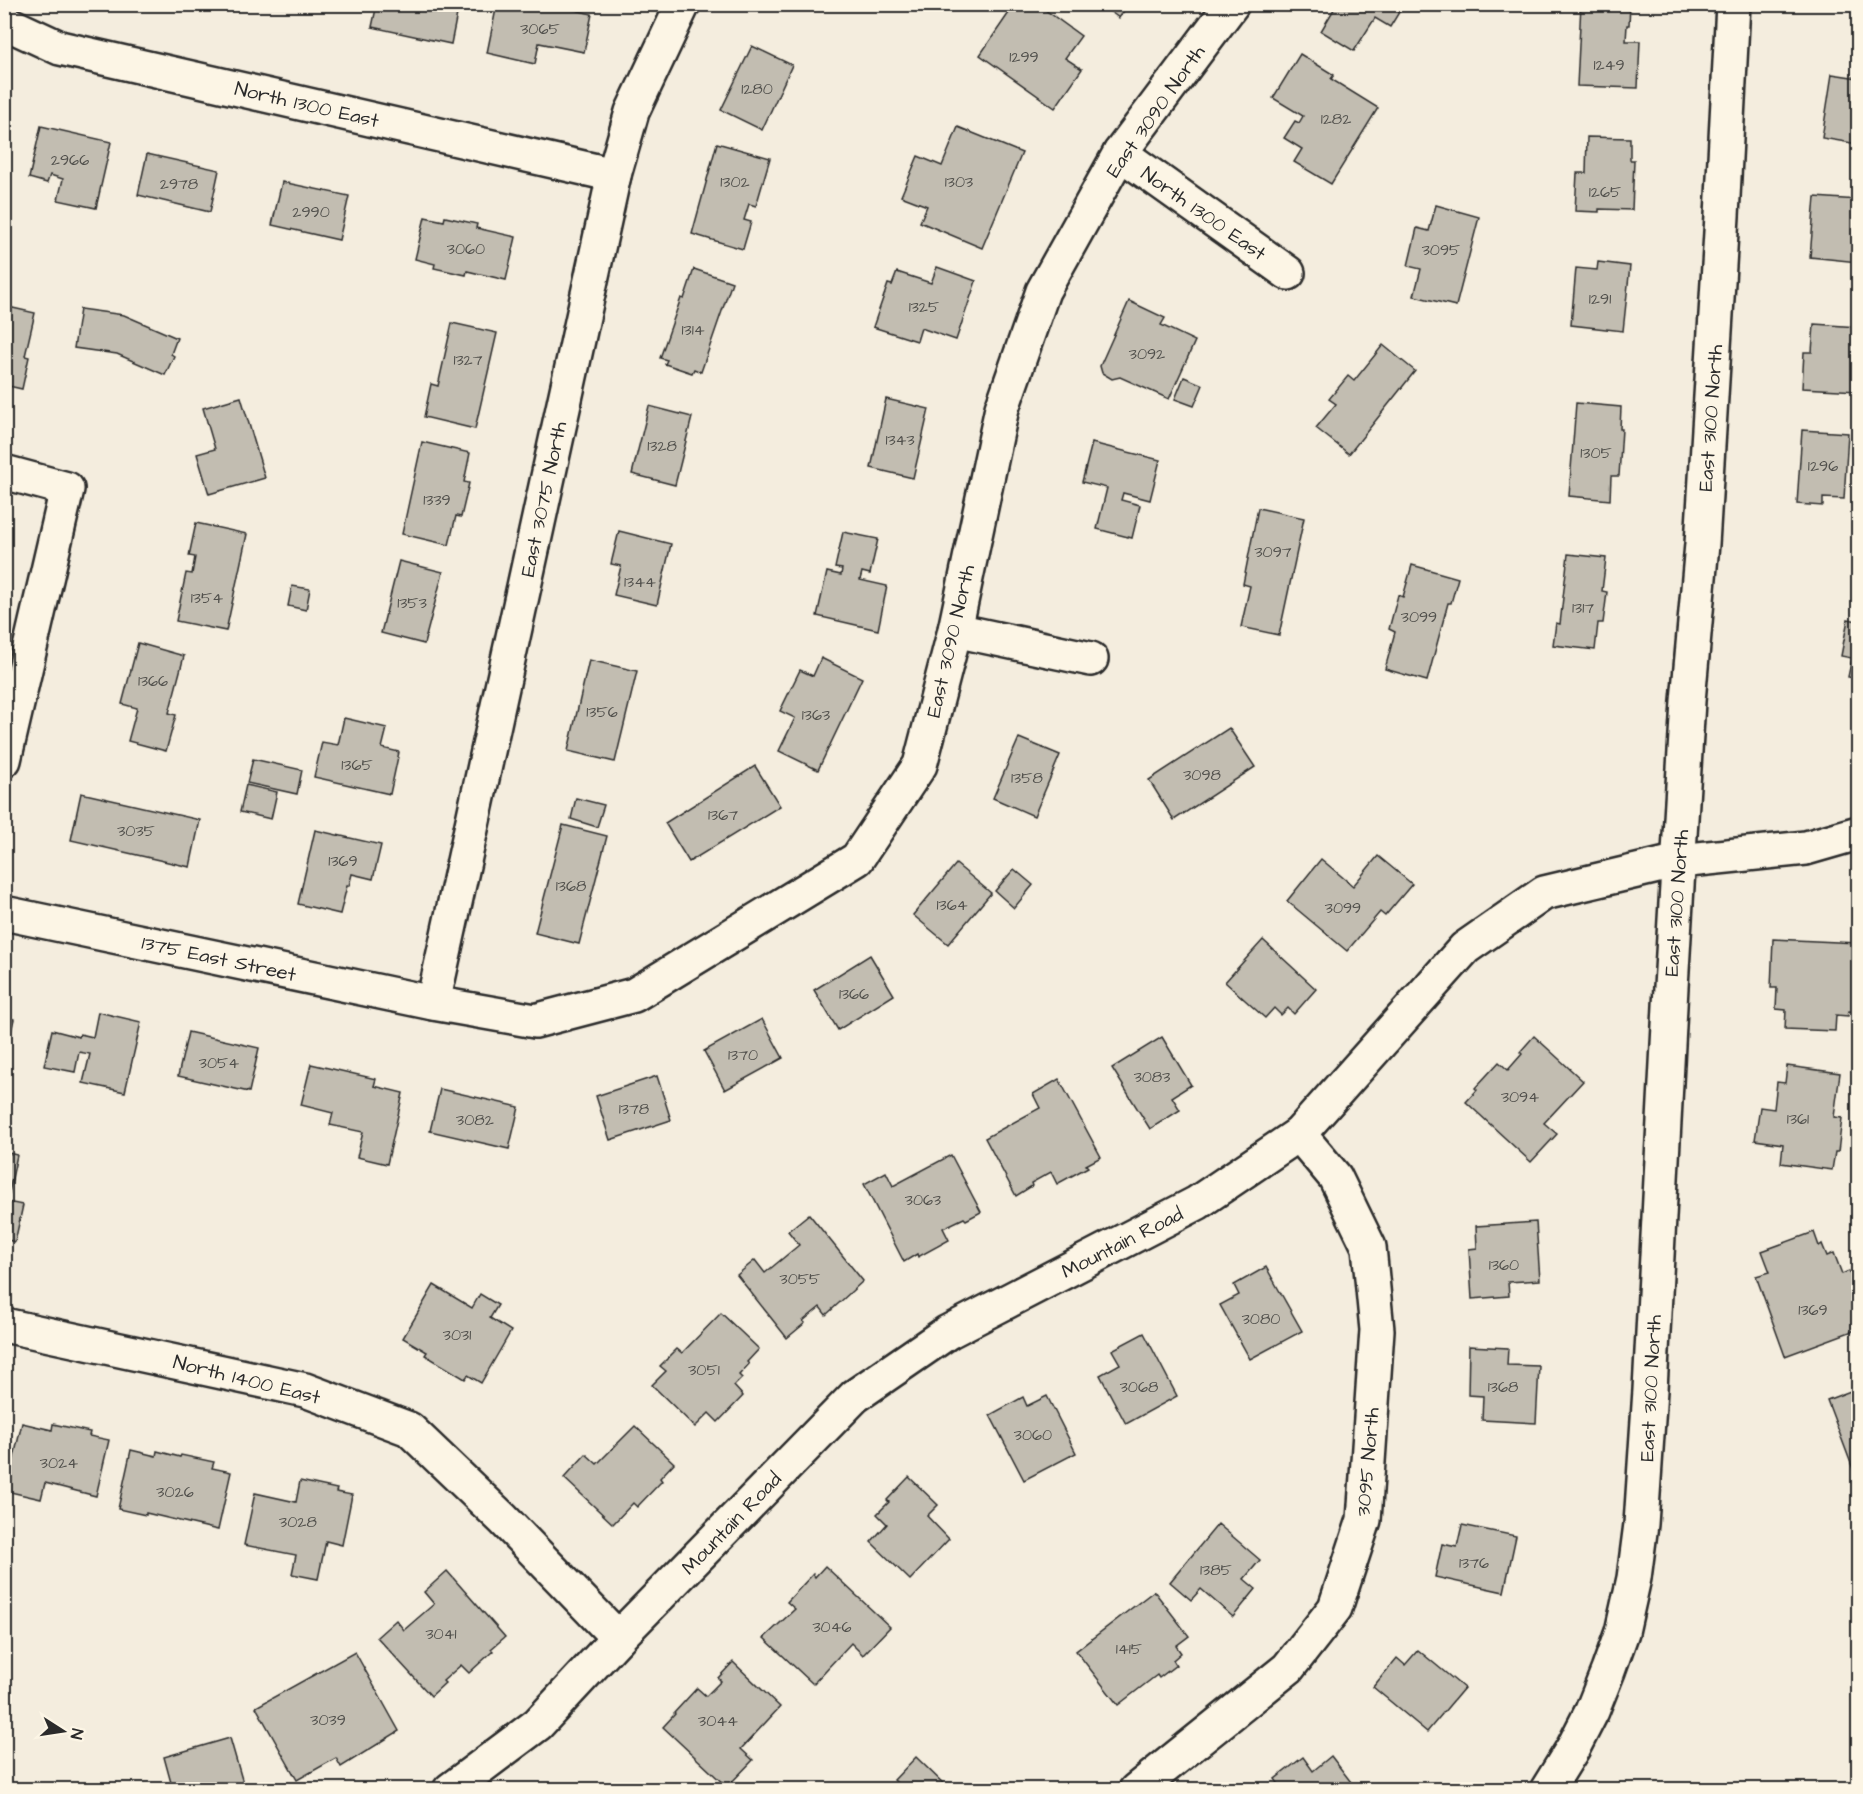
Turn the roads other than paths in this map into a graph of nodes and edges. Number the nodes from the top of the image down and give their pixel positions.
1 (683, 4) edge
2 (1232, 4) edge
3 (1733, 4) edge
4 (4, 22) edge
5 (1120, 153) junction
6 (614, 175) junction
7 (1288, 273) dead end
8 (4, 472) edge
9 (954, 630) junction
10 (1090, 659) dead end
11 (4, 760) edge
12 (1858, 833) edge
13 (1679, 861) junction
14 (4, 913) edge
15 (433, 1003) junction
16 (1299, 1134) junction
17 (4, 1325) edge
18 (618, 1638) junction
19 (1549, 1787) edge
20 (450, 1790) edge
21 (1136, 1790) edge

1 - 6 street, East 3075 North
2 - 5 street, East 3090 North
3 - 13 street, East 3100 North
4 - 6 street, North 1300 East
5 - 7 street, North 1300 East
5 - 9 street, East 3090 North
6 - 15 street, East 3075 North
8 - 11 street
9 - 10 street
9 - 15 street, East 3090 North
12 - 13 street, Mountain Road
13 - 16 street, Mountain Road
13 - 19 street, East 3100 North
14 - 15 street, 1375 East Street
16 - 18 street, Mountain Road
16 - 21 street, 3095 North
17 - 18 street, North 1400 East
18 - 20 street, Mountain Road

